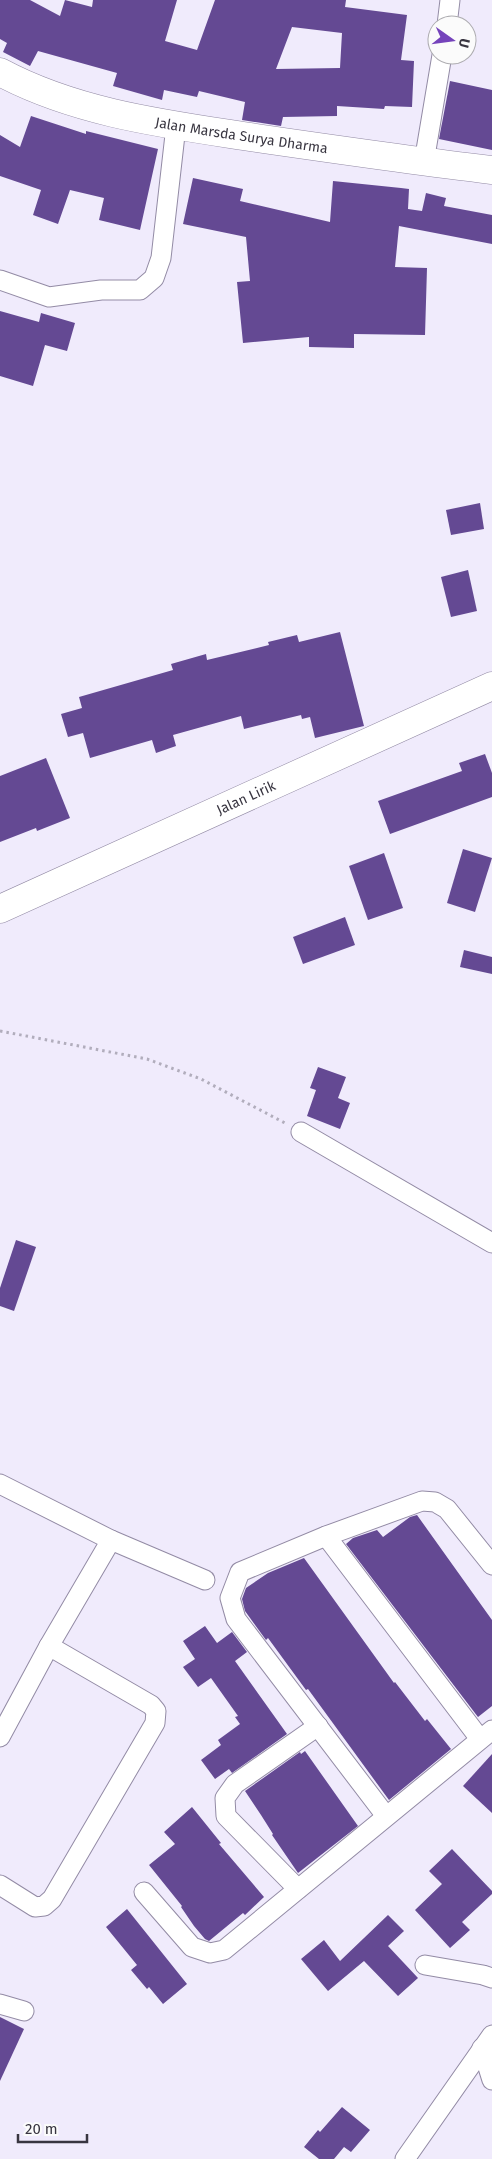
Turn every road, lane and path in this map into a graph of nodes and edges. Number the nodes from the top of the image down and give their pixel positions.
1 (450, 0) edge
2 (448, 15) edge
3 (440, 65) edge
4 (3, 80) edge
5 (176, 126) junction
6 (424, 162) junction
7 (492, 170) edge
8 (0, 280) edge
9 (492, 686) edge
10 (0, 909) edge
11 (0, 1031) edge
12 (301, 1132) joint
13 (492, 1243) edge
14 (0, 1485) edge
15 (326, 1536) junction
16 (111, 1540) junction
17 (492, 1565) edge
18 (205, 1580) dead end
19 (50, 1646) junction
20 (318, 1726) junction
21 (486, 1734) edge
22 (0, 1737) edge
23 (386, 1816) junction
24 (0, 1885) edge
25 (298, 1889) junction
26 (144, 1892) dead end
27 (426, 1965) dead end
28 (492, 1978) edge
29 (0, 2004) edge
30 (24, 2012) dead end
31 (487, 2041) edge
32 (492, 2080) edge
33 (405, 2159) edge

1 - 2 street
3 - 6 street
4 - 5 main road, Jalan Marsda Surya Dharma
5 - 6 main road, Jalan Marsda Surya Dharma
5 - 8 street
6 - 7 main road, Jalan Marsda Surya Dharma
9 - 10 main road, Jalan Lirik
11 - 12 path
12 - 13 street
14 - 16 street
15 - 17 street
15 - 20 street
15 - 21 street
16 - 18 street
16 - 19 street
19 - 22 street
19 - 24 street
20 - 23 street
20 - 25 street
21 - 23 street
23 - 25 street
25 - 26 street
27 - 28 street
29 - 30 street
31 - 32 street
31 - 33 street

